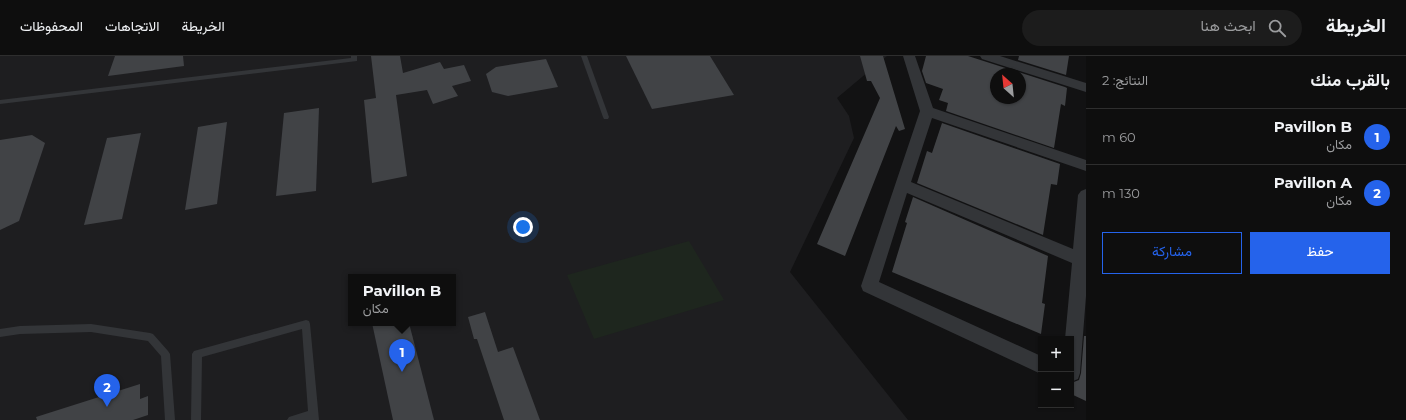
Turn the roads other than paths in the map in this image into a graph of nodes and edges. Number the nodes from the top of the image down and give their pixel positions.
1 (354, 56) edge
2 (584, 56) edge
3 (909, 56) edge
4 (986, 56) edge
5 (1086, 88) edge
6 (0, 102) edge
7 (927, 111) junction
8 (606, 117) dead end
9 (1086, 166) edge
10 (903, 185) junction
11 (1086, 195) edge
12 (1080, 259) junction
13 (0, 333) edge
14 (1038, 364) edge
15 (1071, 372) edge
16 (313, 417) edge
17 (170, 420) edge
18 (196, 420) edge
19 (292, 420) edge

1 - 6 lane
2 - 8 lane
3 - 7 street
4 - 5 street
7 - 9 street
7 - 10 street
10 - 12 street
10 - 14 street
11 - 12 street
12 - 15 street
13 - 17 lane
16 - 18 lane
16 - 19 lane

